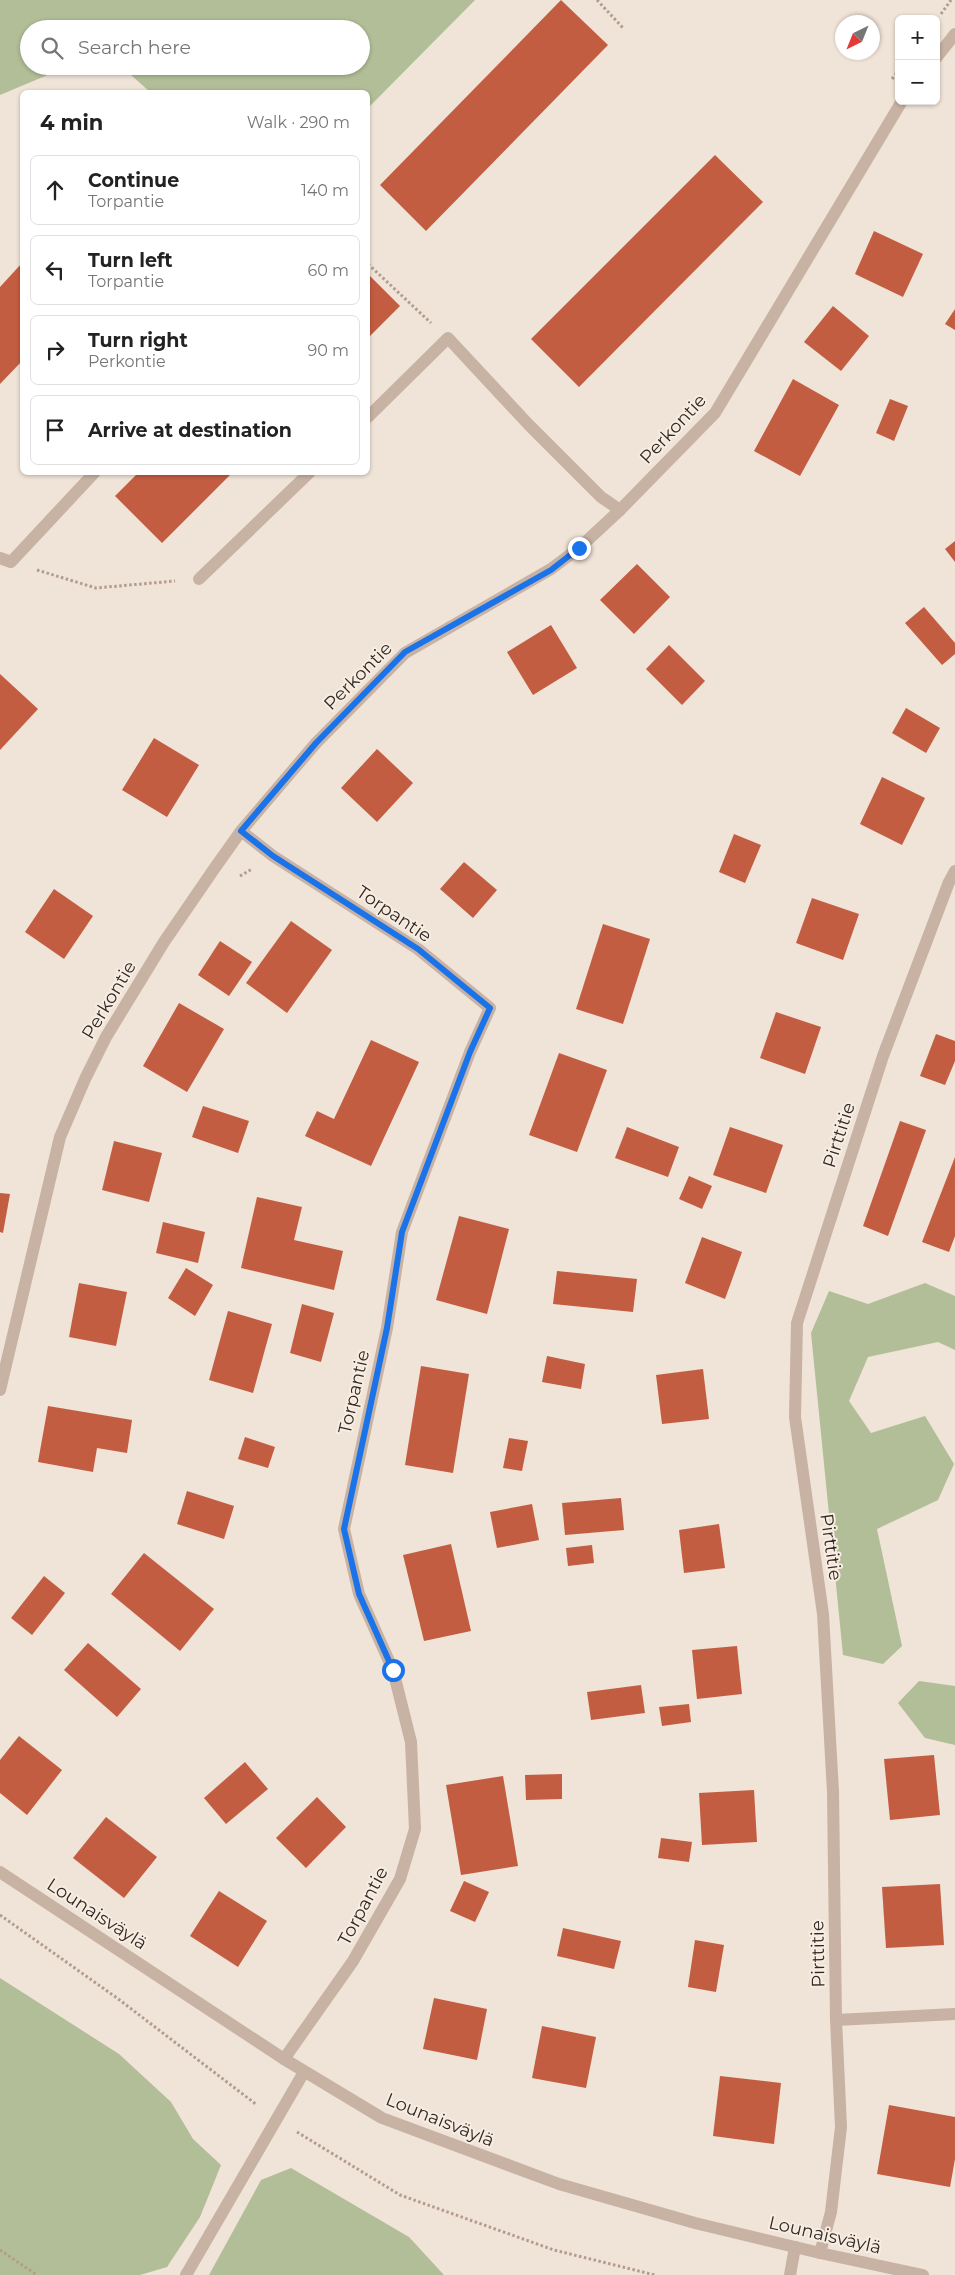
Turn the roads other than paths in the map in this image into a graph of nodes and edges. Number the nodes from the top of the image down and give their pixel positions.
1 (955, 34) edge
2 (940, 53) edge
3 (900, 105) edge
4 (370, 416) edge
5 (92, 475) edge
6 (307, 475) edge
7 (620, 510) junction
8 (5, 560) edge
9 (198, 579) road end
10 (241, 831) junction
11 (955, 871) edge
12 (0, 1390) edge
13 (0, 1872) edge
14 (955, 2014) edge
15 (836, 2020) junction
16 (284, 2059) junction
17 (304, 2072) junction
18 (795, 2247) junction
19 (820, 2253) junction
20 (186, 2275) edge
21 (790, 2275) edge
22 (922, 2275) edge

1 - 2 street
3 - 7 street, Perkontie
4 - 7 street
5 - 8 street
6 - 9 street
7 - 10 street, Perkontie
10 - 12 street, Perkontie
10 - 16 street, Torpantie
11 - 15 street, Pirttitie
13 - 16 street, Lounaisväylä
14 - 15 street
15 - 19 street, Pirttitie
16 - 17 street, Lounaisväylä
17 - 18 street, Lounaisväylä
17 - 20 street
18 - 19 street, Lounaisväylä
18 - 21 street
19 - 22 street, Lounaisväylä

